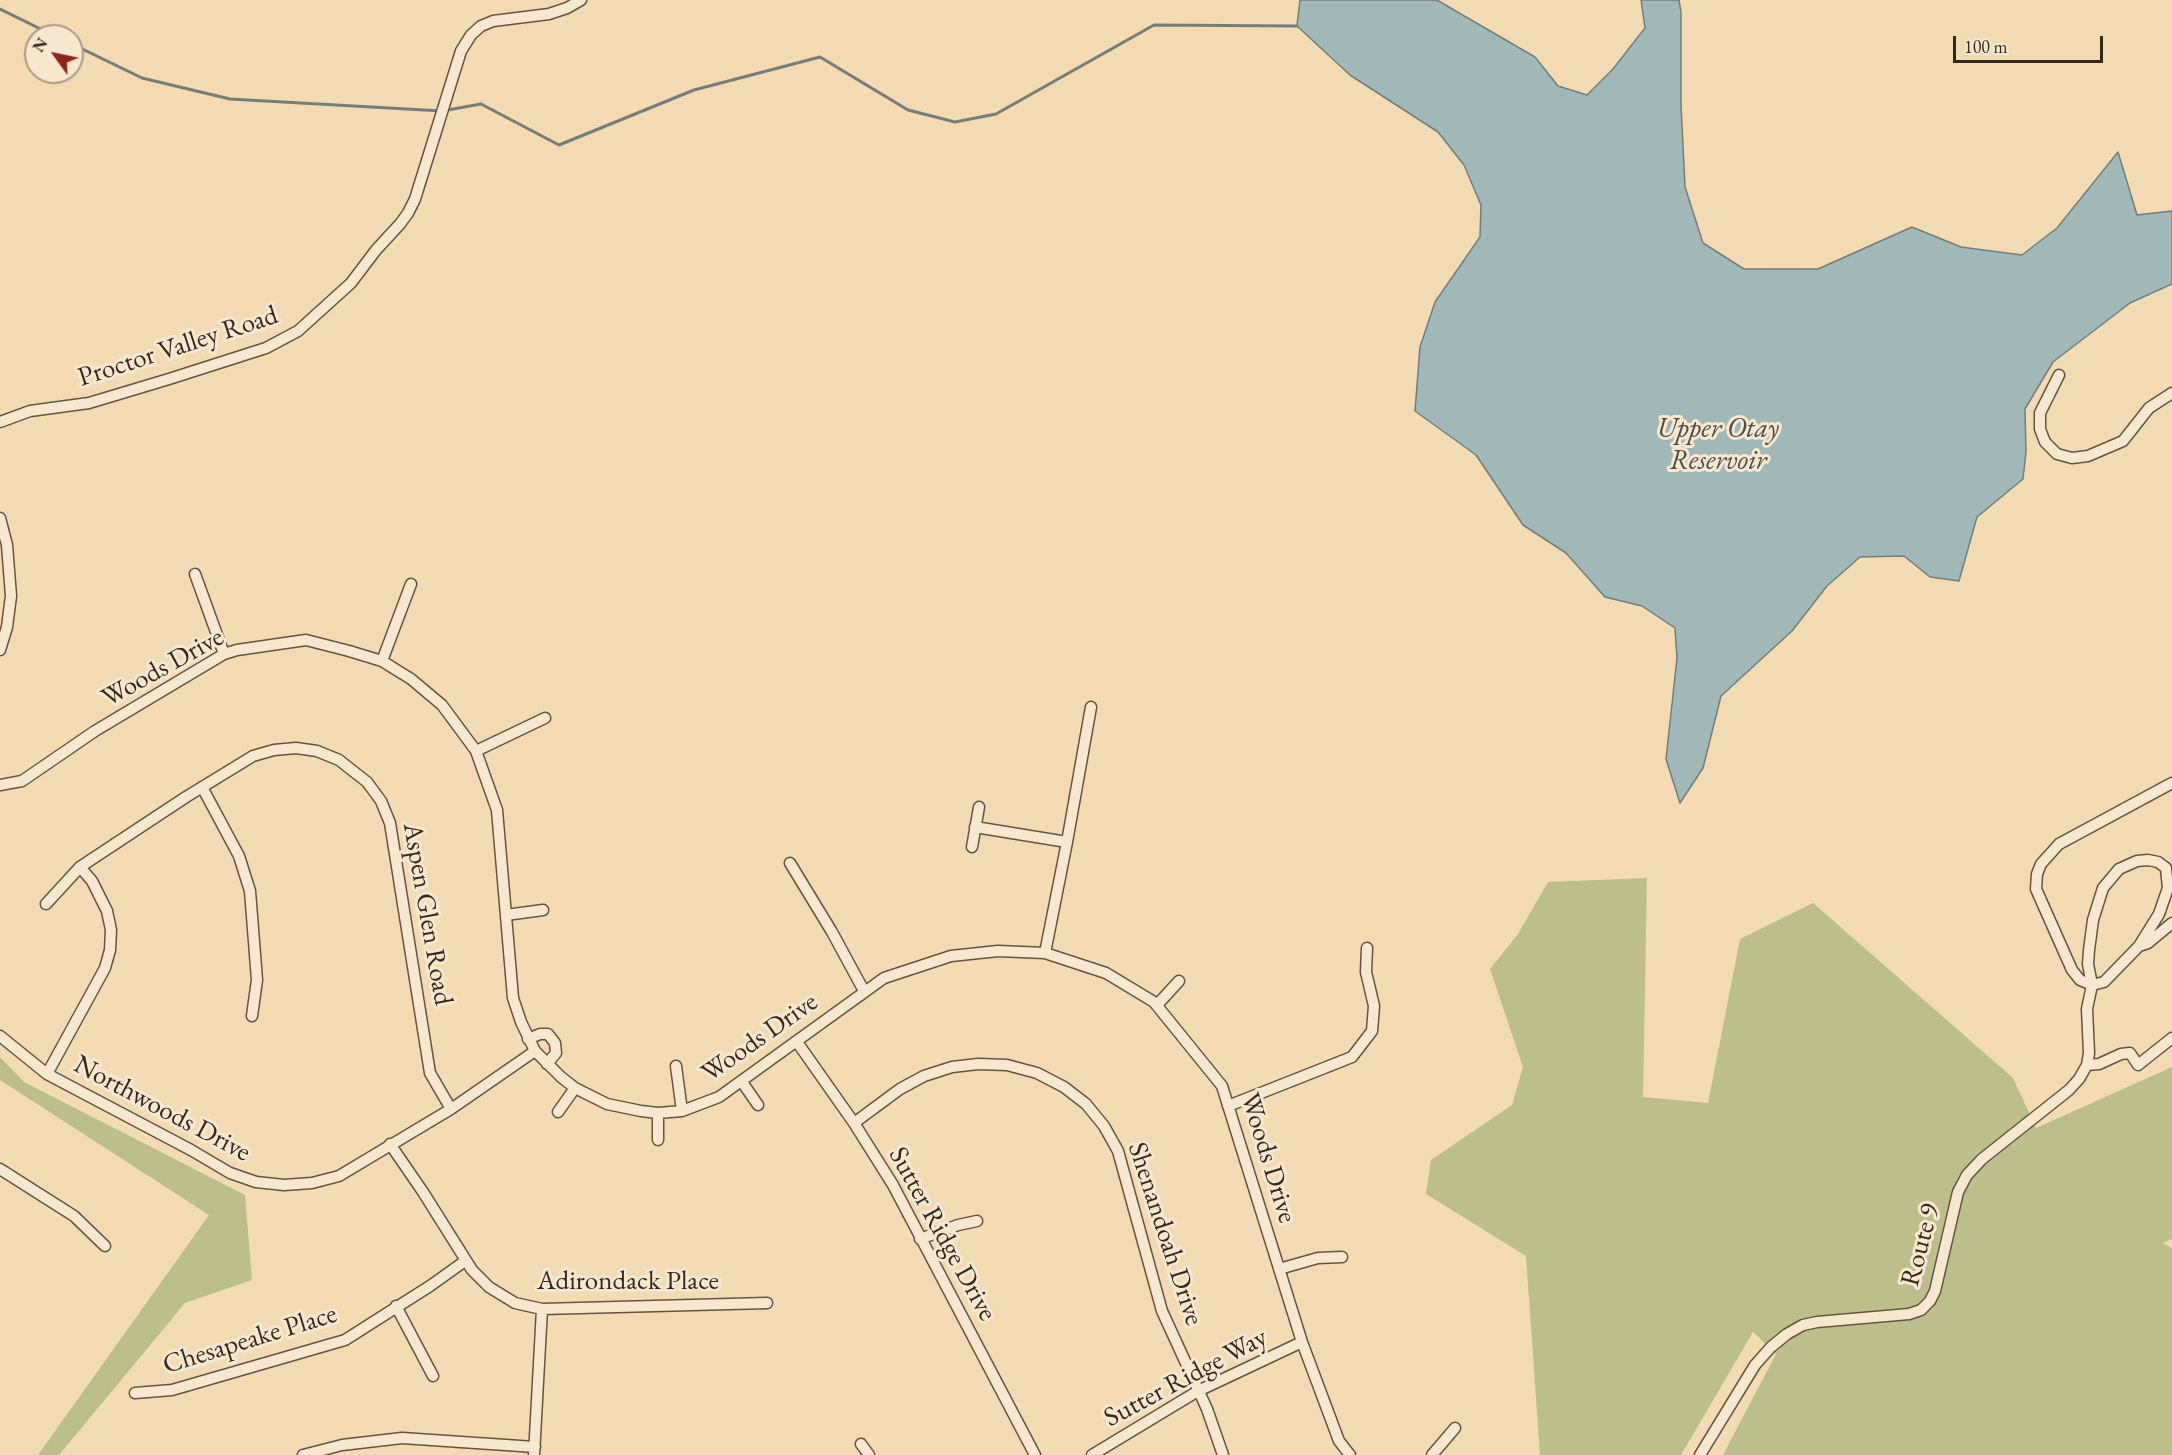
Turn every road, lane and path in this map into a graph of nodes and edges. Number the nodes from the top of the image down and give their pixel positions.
1 (581, 0) edge
2 (2059, 375) dead end
3 (2172, 393) edge
4 (0, 422) edge
5 (0, 518) edge
6 (195, 573) dead end
7 (411, 584) dead end
8 (0, 650) edge
9 (224, 654) junction
10 (382, 661) junction
11 (1091, 707) dead end
12 (545, 718) dead end
13 (476, 751) junction
14 (2172, 783) edge
15 (0, 785) edge
16 (202, 787) junction
17 (979, 807) dead end
18 (975, 827) junction
19 (1067, 842) junction
20 (972, 847) dead end
21 (790, 862) dead end
22 (80, 867) junction
23 (46, 904) dead end
24 (543, 910) dead end
25 (507, 915) junction
26 (2172, 923) edge
27 (2139, 946) junction
28 (1367, 948) dead end
29 (1045, 953) junction
30 (1179, 981) dead end
31 (2092, 985) junction
32 (864, 991) junction
33 (1157, 1005) junction
34 (252, 1016) dead end
35 (0, 1036) edge
36 (528, 1038) junction
37 (2172, 1038) edge
38 (797, 1042) junction
39 (535, 1051) junction
40 (547, 1064) junction
41 (2087, 1065) junction
42 (676, 1066) dead end
43 (47, 1074) junction
44 (742, 1082) junction
45 (575, 1088) junction
46 (758, 1106) dead end
47 (1228, 1106) junction
48 (451, 1109) junction
49 (682, 1111) junction
50 (558, 1112) dead end
51 (658, 1113) junction
52 (854, 1123) junction
53 (657, 1140) dead end
54 (390, 1144) junction
55 (0, 1169) edge
56 (978, 1221) dead end
57 (920, 1239) junction
58 (105, 1246) dead end
59 (1342, 1257) dead end
60 (465, 1261) junction
61 (1279, 1269) junction
62 (766, 1303) dead end
63 (396, 1306) junction
64 (542, 1309) junction
65 (1302, 1342) junction
66 (433, 1376) dead end
67 (1198, 1391) junction
68 (135, 1393) dead end
69 (1455, 1428) dead end
70 (861, 1444) dead end
71 (534, 1451) edge
72 (303, 1455) edge
73 (869, 1455) edge
74 (1035, 1455) edge
75 (1092, 1455) edge
76 (1223, 1455) edge
77 (1350, 1455) edge
78 (1432, 1455) edge
79 (1700, 1455) edge

1 - 4 street, Proctor Valley Road
2 - 3 street
5 - 8 street
6 - 9 street
7 - 10 street
9 - 10 street, Woods Drive
9 - 15 street, Woods Drive
10 - 13 street, Woods Drive
11 - 19 street
12 - 13 street
13 - 25 street, Woods Drive
14 - 31 street
16 - 22 street, Aspen Glen Road
16 - 34 street
16 - 48 street, Aspen Glen Road
17 - 18 street
18 - 19 street
18 - 20 street
19 - 29 street
21 - 32 street
22 - 23 street, Aspen Glen Road
22 - 43 street
24 - 25 street
25 - 36 street, Woods Drive
26 - 27 street
27 - 31 street
27 - 31 street
28 - 47 street
29 - 32 street, Woods Drive
29 - 33 street, Woods Drive
30 - 33 street
31 - 41 street
32 - 38 street, Woods Drive
33 - 47 street, Woods Drive
35 - 43 street, Northwoods Drive
36 - 39 street, Woods Drive
36 - 40 street
37 - 41 street
38 - 44 street, Woods Drive
38 - 52 street, Sutter Ridge Drive
39 - 40 street, Woods Drive
39 - 48 street, Northwoods Drive
40 - 45 street, Woods Drive
41 - 79 street, Route 9
42 - 49 street
43 - 54 street, Northwoods Drive
44 - 46 street
44 - 49 street, Woods Drive
45 - 50 street
45 - 51 street, Woods Drive
47 - 61 street, Woods Drive
48 - 54 street, Northwoods Drive
49 - 51 street, Woods Drive
51 - 53 street
52 - 57 street, Sutter Ridge Drive
52 - 67 street, Shenandoah Drive
54 - 60 street, Adirondack Place
55 - 58 street
56 - 57 street
57 - 74 street, Sutter Ridge Drive
59 - 61 street
60 - 63 street, Chesapeake Place
60 - 64 street, Adirondack Place
61 - 65 street, Woods Drive
62 - 64 street, Adirondack Place
63 - 66 street
63 - 68 street, Chesapeake Place
64 - 71 street
65 - 67 street, Sutter Ridge Way
65 - 77 street, Woods Drive
67 - 75 street, Sutter Ridge Way
67 - 76 street, Shenandoah Drive
69 - 78 street
70 - 73 street
71 - 72 street

